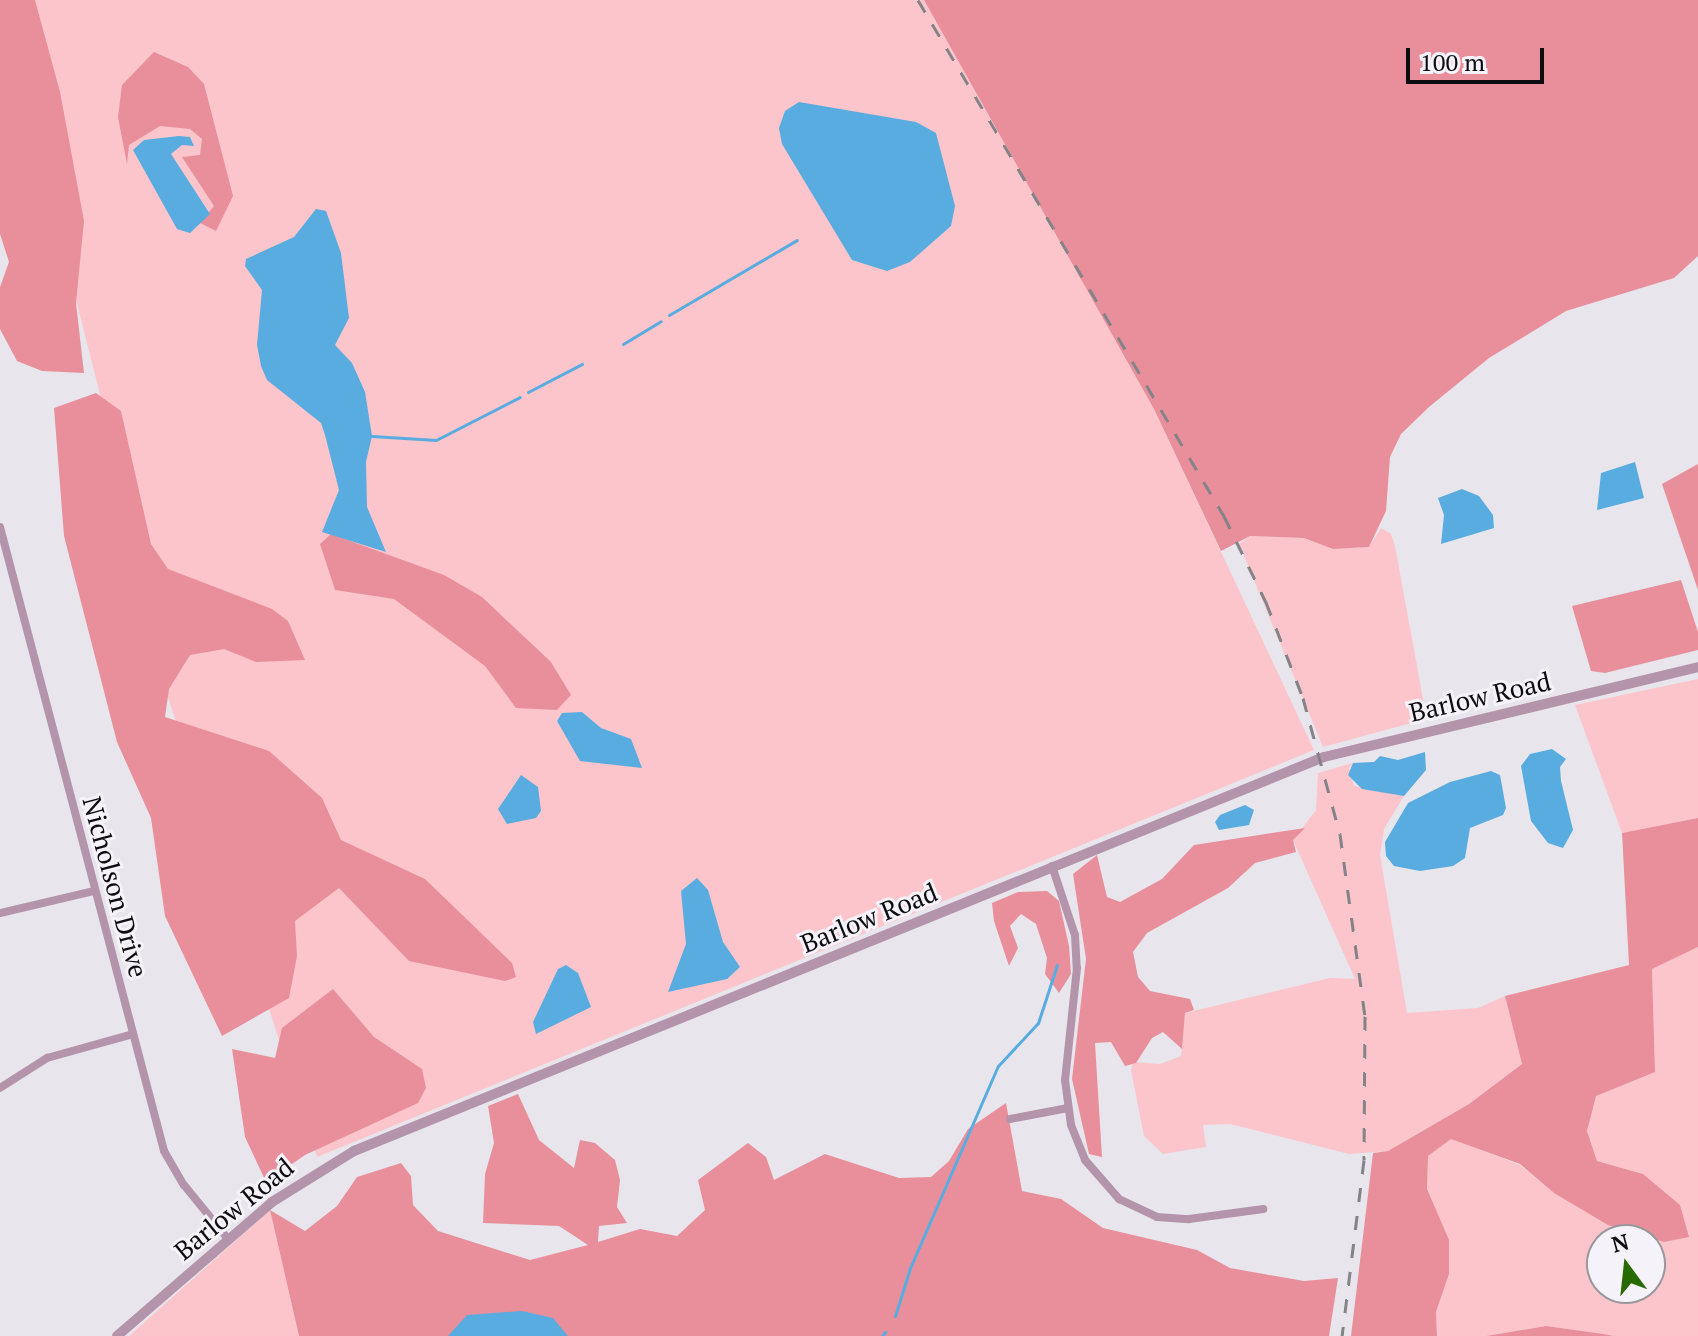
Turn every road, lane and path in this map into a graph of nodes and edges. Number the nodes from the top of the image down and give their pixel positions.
1 (0, 527) edge
2 (1698, 667) edge
3 (1052, 866) junction
4 (94, 891) junction
5 (0, 913) edge
6 (133, 1034) junction
7 (0, 1088) edge
8 (1068, 1108) junction
9 (1010, 1119) dead end
10 (1263, 1209) dead end
11 (228, 1239) junction
12 (117, 1336) edge

1 - 4 street, Nicholson Drive
2 - 3 street, Barlow Road
3 - 8 street
3 - 11 street, Barlow Road
4 - 5 street
4 - 6 street, Nicholson Drive
6 - 7 street
6 - 11 street, Nicholson Drive
8 - 9 street
8 - 10 street
11 - 12 street, Barlow Road

